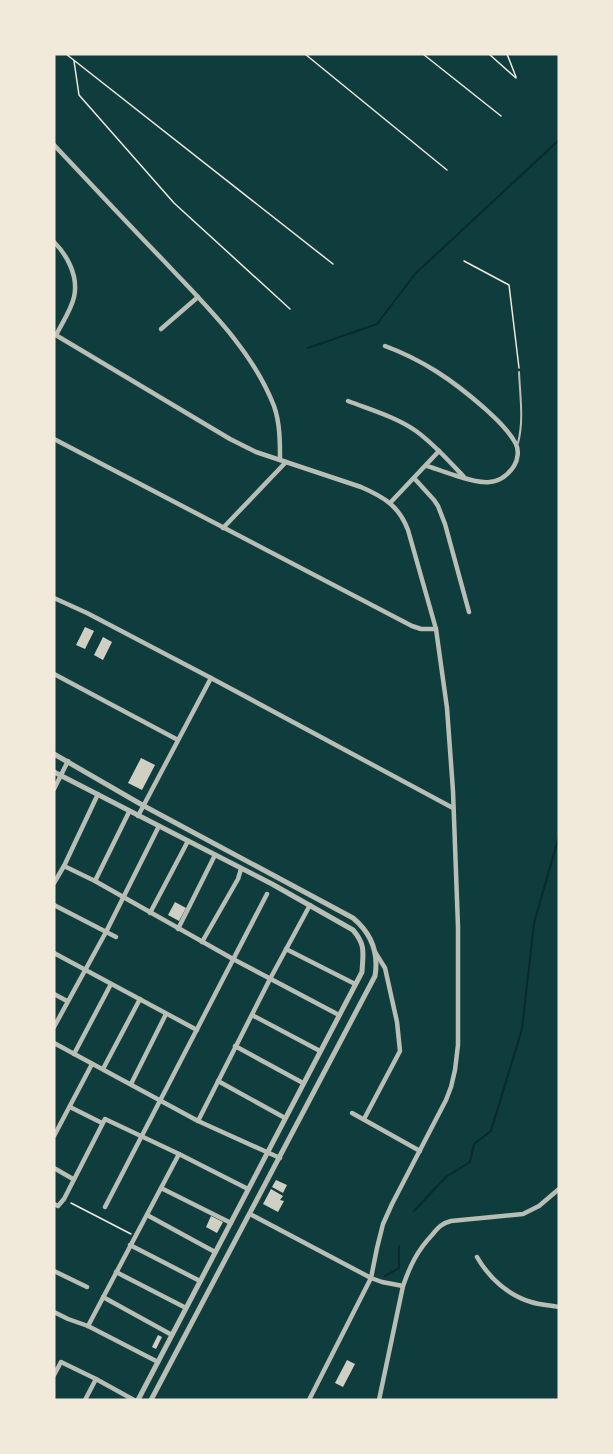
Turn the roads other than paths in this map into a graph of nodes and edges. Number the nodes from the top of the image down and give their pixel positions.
1 (54, 145) edge
2 (54, 242) edge
3 (198, 297) junction
4 (161, 329) dead end
5 (55, 334) edge
6 (385, 346) dead end
7 (519, 372) road end
8 (348, 401) dead end
9 (54, 439) edge
10 (517, 446) junction
11 (439, 451) junction
12 (280, 460) junction
13 (286, 462) junction
14 (427, 466) junction
15 (414, 478) junction
16 (465, 479) junction
17 (390, 503) junction
18 (223, 528) junction
19 (54, 598) edge
20 (469, 612) dead end
21 (435, 629) junction
22 (54, 674) edge
23 (211, 678) junction
24 (178, 740) junction
25 (54, 754) edge
26 (68, 761) junction
27 (54, 772) edge
28 (61, 776) junction
29 (54, 789) edge
30 (98, 794) junction
31 (144, 806) junction
32 (453, 808) junction
33 (129, 812) junction
34 (138, 816) junction
35 (159, 826) junction
36 (188, 841) junction
37 (215, 855) junction
38 (64, 866) junction
39 (241, 869) junction
40 (95, 881) junction
41 (54, 883) edge
42 (267, 894) dead end
43 (123, 897) junction
44 (54, 905) edge
45 (310, 905) junction
46 (150, 913) junction
47 (178, 929) junction
48 (106, 932) junction
49 (116, 938) dead end
50 (202, 942) junction
51 (286, 949) junction
52 (375, 952) junction
53 (54, 953) edge
54 (233, 960) junction
55 (85, 970) junction
56 (270, 979) junction
57 (111, 984) junction
58 (356, 984) junction
59 (54, 994) edge
60 (140, 999) junction
61 (67, 1001) junction
62 (166, 1014) junction
63 (252, 1015) junction
64 (339, 1015) junction
65 (54, 1027) edge
66 (197, 1030) junction
67 (54, 1043) edge
68 (236, 1046) junction
69 (320, 1051) junction
70 (74, 1054) junction
71 (93, 1064) junction
72 (103, 1069) junction
73 (218, 1081) junction
74 (303, 1083) junction
75 (131, 1084) junction
76 (161, 1101) junction
77 (70, 1107) junction
78 (352, 1113) dead end
79 (285, 1118) junction
80 (364, 1119) junction
81 (198, 1120) junction
82 (104, 1121) junction
83 (54, 1136) edge
84 (142, 1136) junction
85 (420, 1151) junction
86 (267, 1152) junction
87 (179, 1154) junction
88 (279, 1158) junction
89 (54, 1168) edge
90 (73, 1179) junction
91 (161, 1188) junction
92 (248, 1189) junction
93 (559, 1189) edge
94 (56, 1205) edge
95 (105, 1207) dead end
96 (250, 1214) junction
97 (147, 1215) junction
98 (231, 1223) junction
99 (130, 1245) junction
100 (215, 1252) junction
101 (477, 1257) dead end
102 (54, 1271) edge
103 (116, 1272) junction
104 (371, 1278) junction
105 (200, 1281) junction
106 (403, 1286) junction
107 (87, 1287) dead end
108 (103, 1296) junction
109 (559, 1307) edge
110 (186, 1308) junction
111 (54, 1312) edge
112 (88, 1326) junction
113 (172, 1335) junction
114 (158, 1362) junction
115 (54, 1375) edge
116 (96, 1379) junction
117 (85, 1400) edge
118 (136, 1400) edge
119 (150, 1400) edge
120 (309, 1400) edge
121 (379, 1400) edge

1 - 3 street
2 - 5 street
3 - 4 street
3 - 12 street
5 - 12 street
6 - 10 street
7 - 10 lane
8 - 11 street
9 - 18 street
10 - 16 street
11 - 14 street
11 - 16 street
12 - 13 street
13 - 17 street
13 - 18 street
14 - 15 street
14 - 16 street
15 - 17 street
15 - 20 street
17 - 21 street
18 - 21 street
19 - 23 street
21 - 32 street
22 - 24 street
23 - 24 street
23 - 32 street
24 - 31 street
25 - 26 street
26 - 28 street
26 - 31 street
27 - 28 street
28 - 29 street
28 - 30 street
30 - 33 street
30 - 38 street
31 - 34 street
31 - 52 street
32 - 85 street
33 - 34 street
33 - 40 street
34 - 35 street
35 - 36 street
35 - 43 street
36 - 37 street
36 - 46 street
37 - 39 street
37 - 47 street
38 - 40 street
38 - 41 street
39 - 45 street
39 - 50 street
40 - 43 street
42 - 54 street
43 - 46 street
43 - 48 street
44 - 48 street
45 - 51 street
45 - 58 street
46 - 47 street
47 - 50 street
48 - 49 street
48 - 55 street
50 - 54 street
51 - 56 street
51 - 58 street
52 - 80 street
52 - 88 street
53 - 55 street
54 - 56 street
54 - 66 street
55 - 57 street
55 - 61 street
56 - 63 street
56 - 64 street
57 - 60 street
57 - 70 street
58 - 64 street
59 - 61 street
60 - 62 street
60 - 72 street
61 - 65 street
62 - 66 street
62 - 75 street
63 - 68 street
63 - 69 street
64 - 69 street
66 - 76 street
67 - 70 street
68 - 73 street
68 - 74 street
69 - 74 street
70 - 71 street
71 - 72 street
71 - 77 street
72 - 75 street
73 - 79 street
73 - 81 street
74 - 79 street
75 - 76 street
76 - 81 street
76 - 84 street
77 - 82 street
77 - 83 street
78 - 80 street
79 - 86 street
80 - 85 street
81 - 86 street
82 - 84 street
82 - 90 street
84 - 87 street
84 - 95 street
85 - 104 street
86 - 88 street
86 - 92 street
87 - 91 street
87 - 92 street
88 - 96 street
89 - 90 street
90 - 94 street
91 - 97 street
91 - 98 street
92 - 98 street
93 - 106 street
96 - 104 street
96 - 119 street
97 - 99 street
97 - 100 street
98 - 100 street
99 - 103 street
99 - 105 street
100 - 105 street
101 - 109 street
102 - 107 street
103 - 108 street
103 - 110 street
104 - 106 street
104 - 120 street
105 - 110 street
106 - 121 street
108 - 112 street
108 - 113 street
110 - 113 street
111 - 112 street
112 - 114 street
113 - 114 street
114 - 118 street
115 - 116 street
116 - 117 street
116 - 118 street

